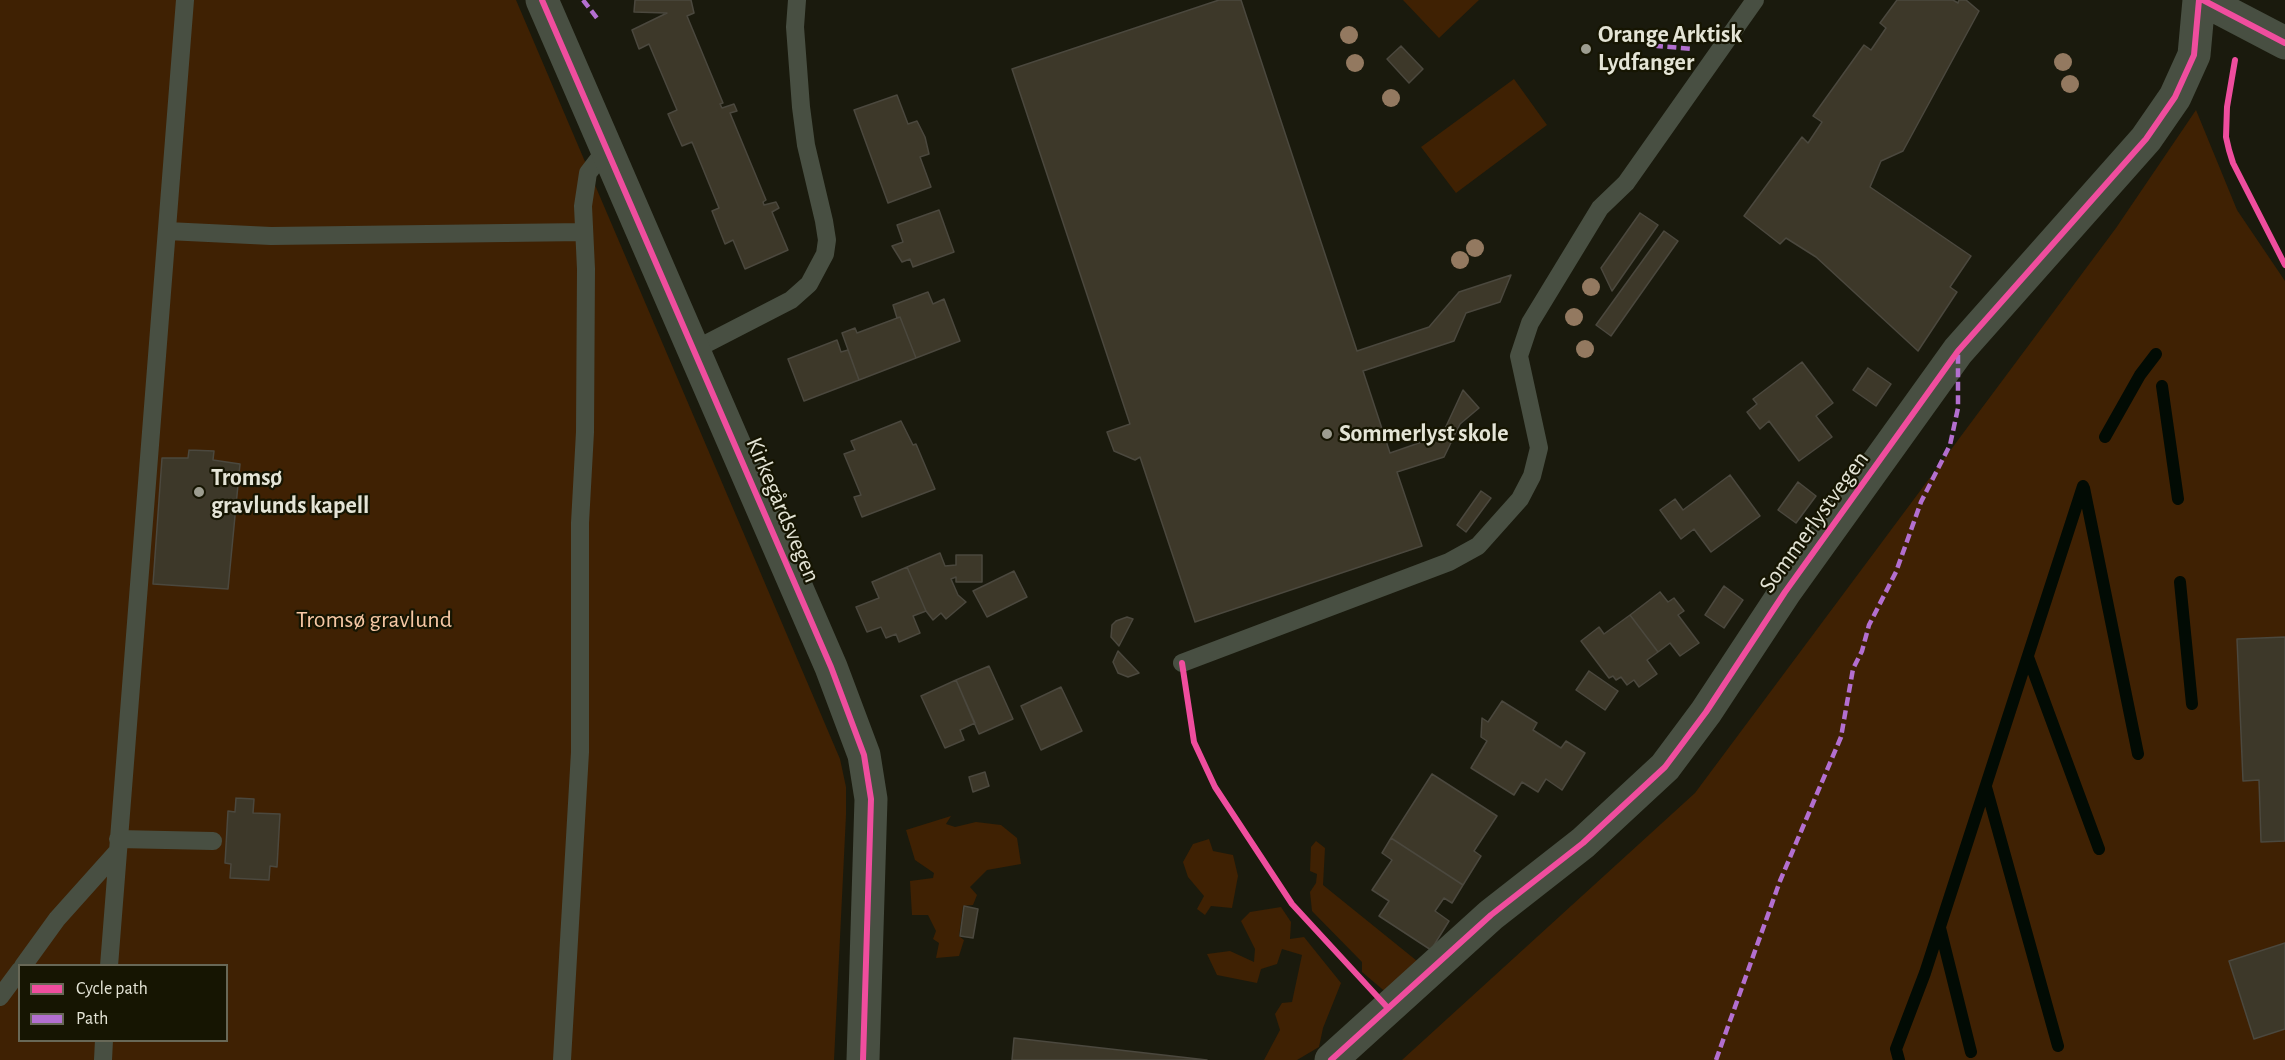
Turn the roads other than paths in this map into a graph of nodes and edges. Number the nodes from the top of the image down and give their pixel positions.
1 (185, 0) edge
2 (542, 0) edge
3 (797, 0) edge
4 (1755, 0) edge
5 (2201, 0) edge
6 (2285, 43) edge
7 (607, 148) junction
8 (167, 231) junction
9 (584, 232) junction
10 (694, 350) junction
11 (1182, 663) dead end
12 (213, 841) dead end
13 (118, 845) junction
14 (24, 964) edge
15 (109, 964) edge
16 (18, 973) edge
17 (0, 997) edge
18 (104, 1042) edge
19 (103, 1060) edge
20 (562, 1060) edge
21 (863, 1060) edge
22 (1331, 1060) edge

1 - 8 lane
2 - 7 street, Kirkegårdsvegen
3 - 10 lane
4 - 11 lane
5 - 6 street
5 - 22 street, Sommerlystvegen
7 - 9 lane
7 - 10 street, Kirkegårdsvegen
8 - 9 lane
8 - 13 lane
9 - 20 lane
10 - 21 street, Kirkegårdsvegen
12 - 13 lane
13 - 14 lane
13 - 15 lane
16 - 17 lane
18 - 19 lane

